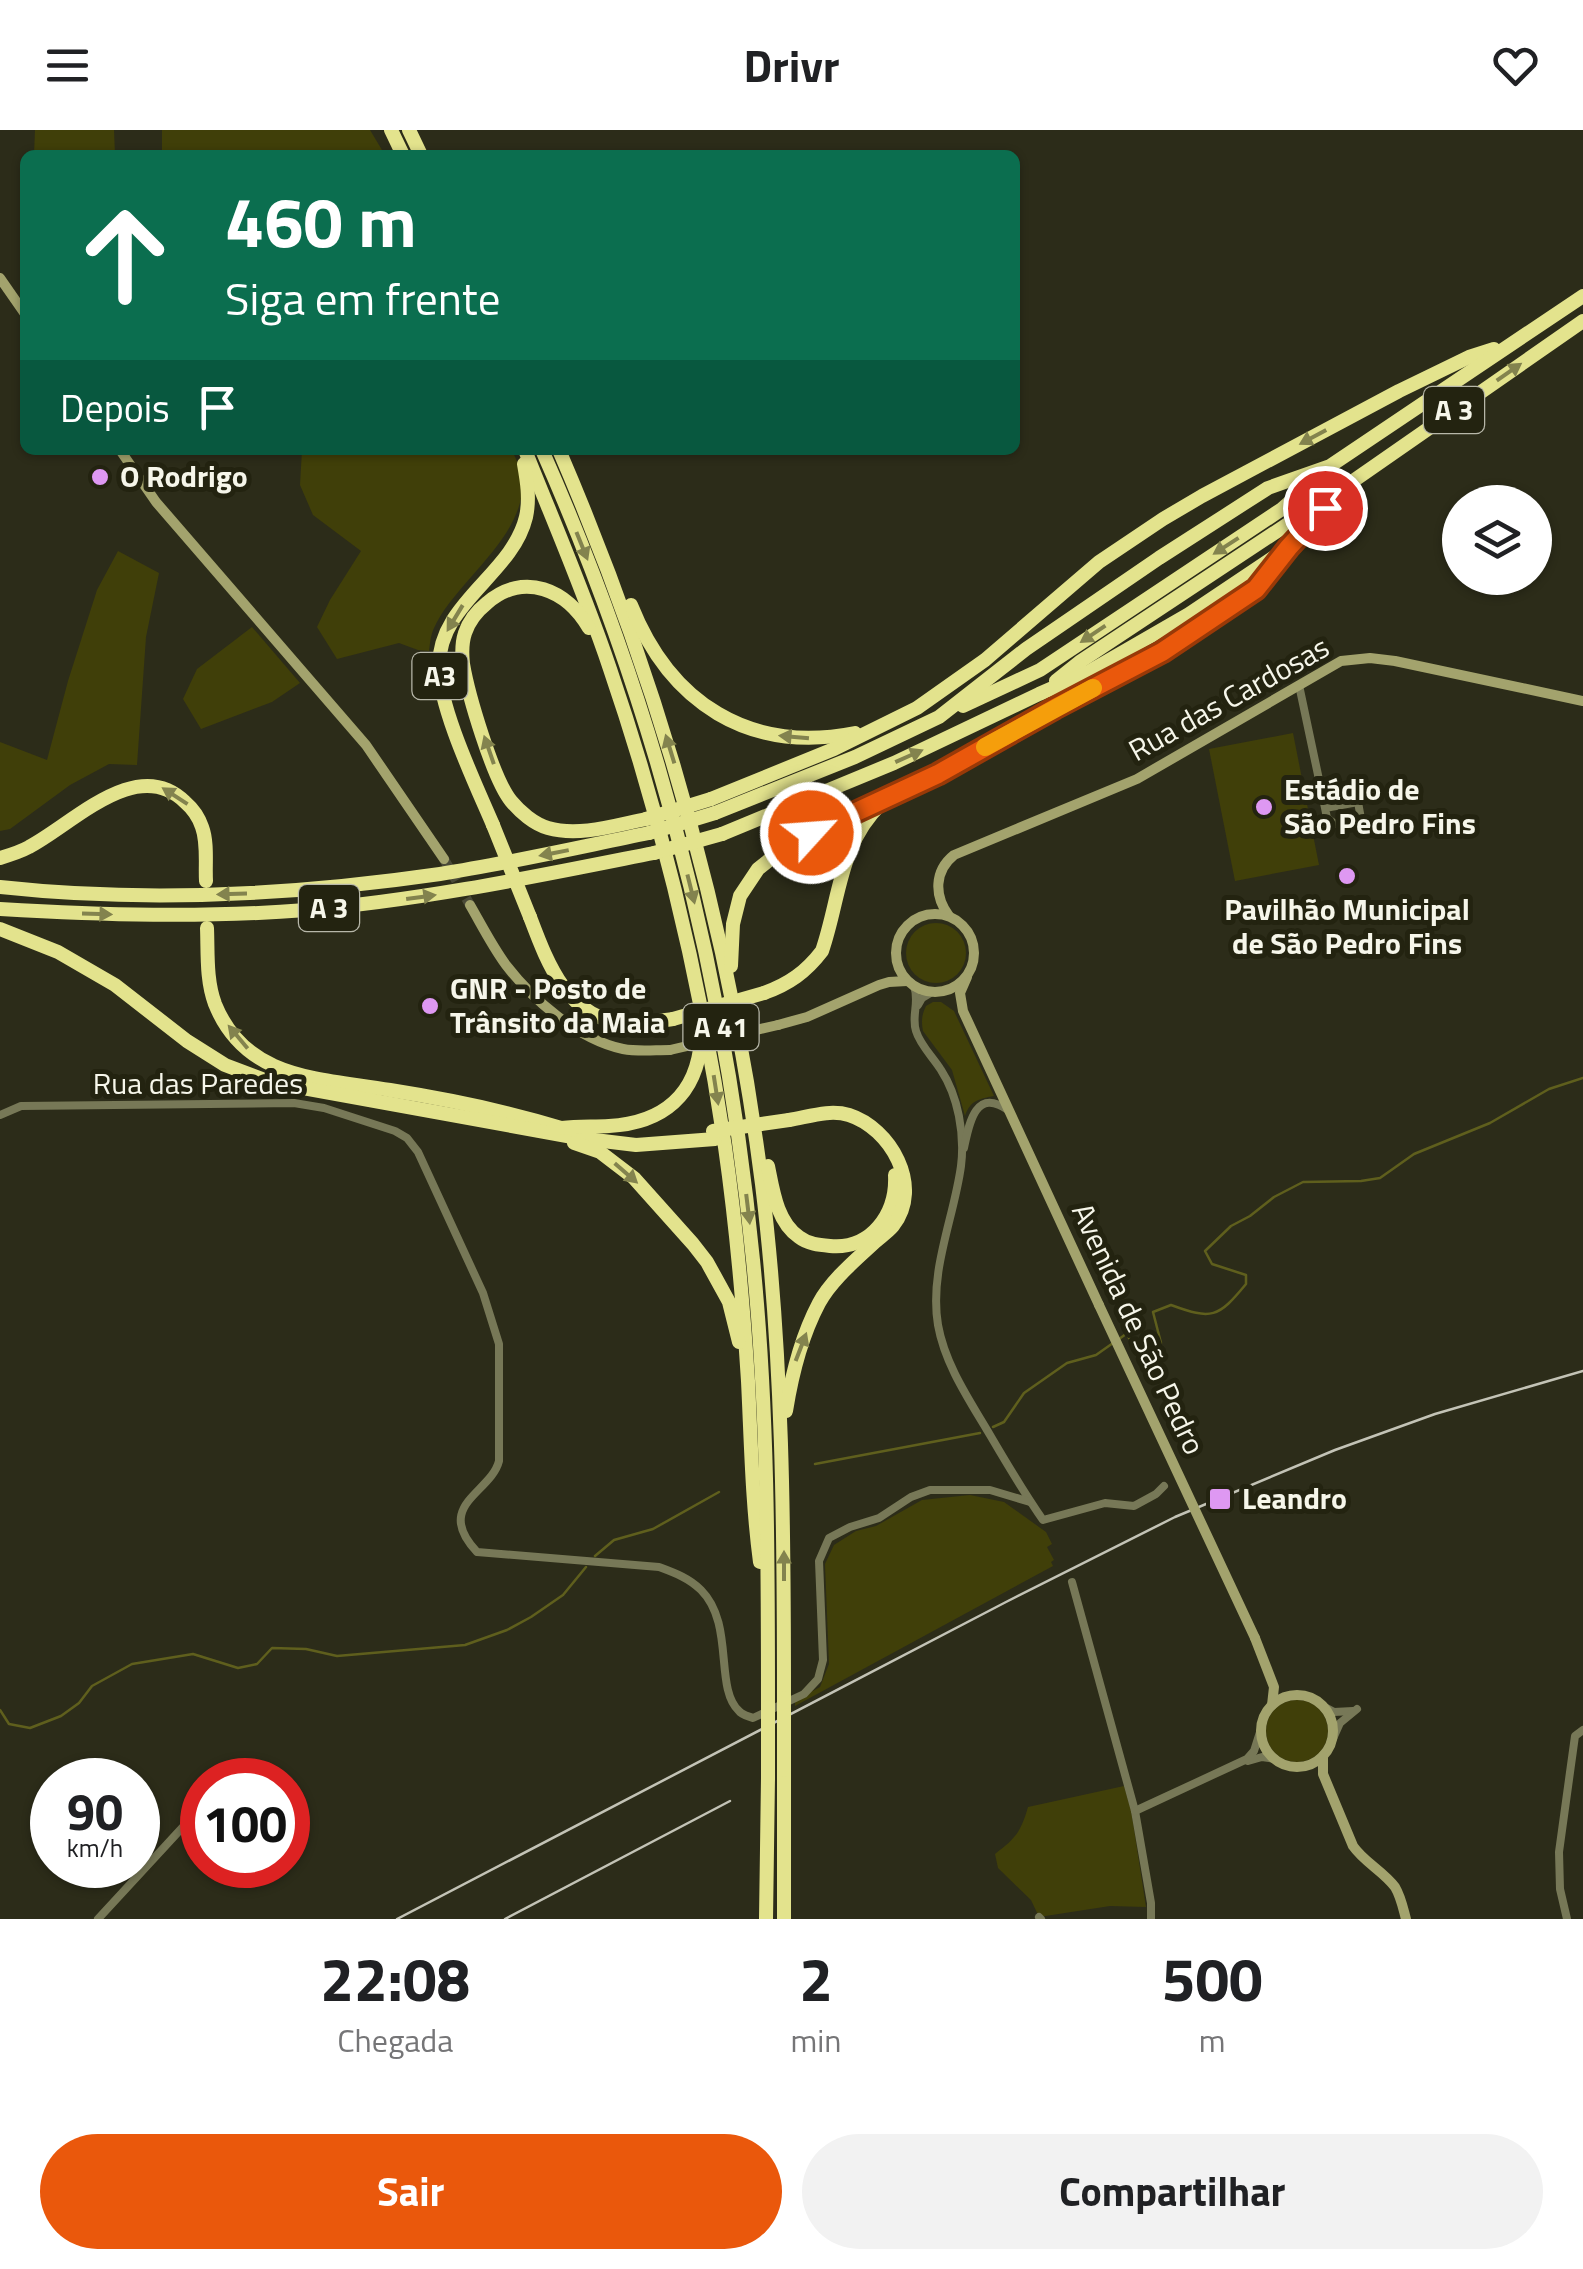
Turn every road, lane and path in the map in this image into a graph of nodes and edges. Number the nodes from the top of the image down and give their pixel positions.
1 (0, 278) edge
2 (1583, 296) edge
3 (20, 307) edge
4 (1583, 321) edge
5 (1508, 345) junction
6 (123, 455) edge
7 (524, 455) edge
8 (525, 455) edge
9 (544, 455) edge
10 (561, 455) edge
11 (1330, 466) junction
12 (1343, 488) junction
13 (1289, 547) junction
14 (605, 561) junction
15 (609, 664) junction
16 (1299, 686) junction
17 (1039, 694) junction
18 (1583, 700) edge
19 (940, 717) junction
20 (889, 722) junction
21 (889, 796) junction
22 (713, 806) junction
23 (1325, 808) junction
24 (648, 826) junction
25 (0, 858) edge
26 (444, 859) tunnel mouth
27 (206, 881) dead end
28 (0, 887) edge
29 (939, 894) junction
30 (470, 905) tunnel mouth
31 (0, 909) edge
32 (921, 916) junction
33 (949, 916) junction
34 (208, 928) dead end
35 (0, 930) edge
36 (896, 948) junction
37 (967, 977) junction
38 (911, 984) junction
39 (867, 990) junction
40 (937, 992) junction
41 (699, 994) junction
42 (732, 995) junction
43 (916, 1009) junction
44 (963, 1011) junction
45 (1010, 1112) junction
46 (0, 1116) edge
47 (789, 1124) junction
48 (562, 1128) junction
49 (539, 1132) junction
50 (714, 1135) junction
51 (757, 1147) junction
52 (960, 1167) junction
53 (748, 1386) junction
54 (781, 1442) junction
55 (1164, 1486) dead end
56 (1030, 1502) junction
57 (1072, 1582) dead end
58 (768, 1622) junction
59 (1269, 1667) junction
60 (1302, 1696) junction
61 (1321, 1705) junction
62 (1271, 1706) junction
63 (1262, 1730) junction
64 (1583, 1730) edge
65 (1332, 1740) junction
66 (1323, 1756) junction
67 (1276, 1760) junction
68 (1234, 1766) junction
69 (1136, 1812) junction
70 (180, 1830) edge
71 (98, 1919) edge
72 (766, 1919) edge
73 (784, 1919) edge
74 (1152, 1919) edge
75 (1406, 1919) edge
76 (1567, 1919) edge

1 - 3 street
2 - 5 highway, A 3
12 -> 4 highway, A 3
5 - 11 highway, A 3
5 -> 20 highway
6 - 26 street
7 -> 21 highway, A3, bridge
8 - 15 highway
9 -> 58 highway, A 41
10 - 14 highway, A 41
11 -> 19 highway, A 3
11 - 19 highway, A 3
12 - 13 highway, A 3
12 - 17 highway, A 3
13 - 17 highway, A 3
13 - 21 highway
20 -> 14 highway
42 -> 14 highway, A 41
24 -> 15 highway
15 - 41 highway
16 - 18 street, Rua das Cardosas
16 - 23 street
16 - 29 street, Rua das Cardosas
31 -> 17 highway, A 3, bridge
19 - 22 highway, A 3
20 - 22 highway
21 - 42 highway
22 - 24 highway, bridge
23 - 23 street
24 -> 28 highway, A 3
27 -> 25 highway
29 - 32 street, Rua das Cardosas
29 - 33 street
30 - 39 street, bridge
32 - 33 street
32 - 36 street
33 - 37 street
48 -> 34 highway
35 - 49 highway
36 - 38 street
36 - 39 street
37 - 40 street
37 - 44 street
38 - 39 street
38 - 40 street
38 - 43 street
40 - 43 street
40 - 44 street, Avenida de São Pedro
41 - 48 highway
41 -> 53 highway
42 - 51 highway, A 41
43 - 52 street
44 - 45 street, Avenida de São Pedro
45 - 52 street
45 - 59 street, Avenida de São Pedro, bridge
46 - 56 street, Rua das Paredes
47 - 50 highway, bridge
47 - 51 highway
54 -> 47 highway
48 - 50 highway
49 - 50 highway
49 -> 53 highway
51 - 54 highway, A 41
52 - 56 street
53 - 58 highway
73 -> 54 highway, A 41, bridge
55 - 56 street
57 - 69 street
58 - 72 highway, A 41, bridge
59 - 60 street, Avenida de São Pedro
59 - 62 street, Avenida de São Pedro
60 - 61 street
60 - 62 street
61 - 65 street
61 - 65 street
62 - 63 street
63 - 67 street
63 - 68 street
64 - 76 street
65 - 66 street
66 - 67 street
66 - 75 street
67 - 68 street
68 - 69 street
69 - 74 street
70 - 71 street

